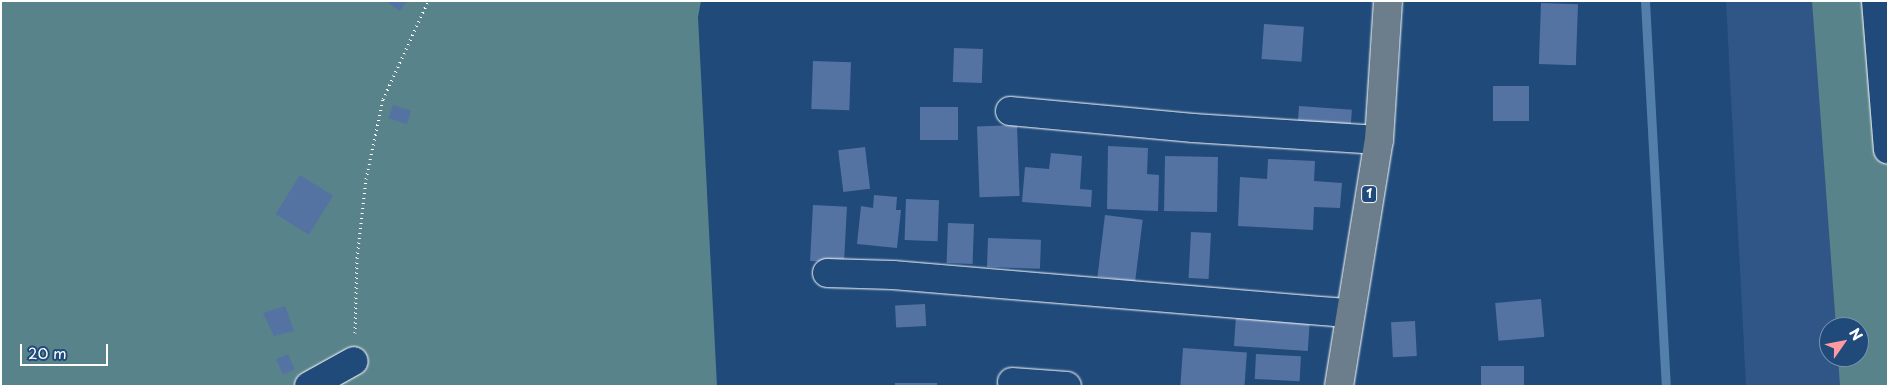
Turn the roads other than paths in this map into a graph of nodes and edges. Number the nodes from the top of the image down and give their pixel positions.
1 (1388, 1) edge
2 (1876, 1) edge
3 (1010, 111) dead end
4 (1379, 140) junction
5 (1888, 150) edge
6 (827, 273) dead end
7 (1349, 313) junction
8 (354, 361) road end
9 (1012, 382) dead end
10 (309, 386) edge
11 (1067, 386) edge
12 (1339, 386) edge

1 - 4 highway, 1
2 - 5 street
3 - 4 street
4 - 7 highway, 1
6 - 7 street
7 - 12 highway, 1
8 - 10 street
9 - 11 street

